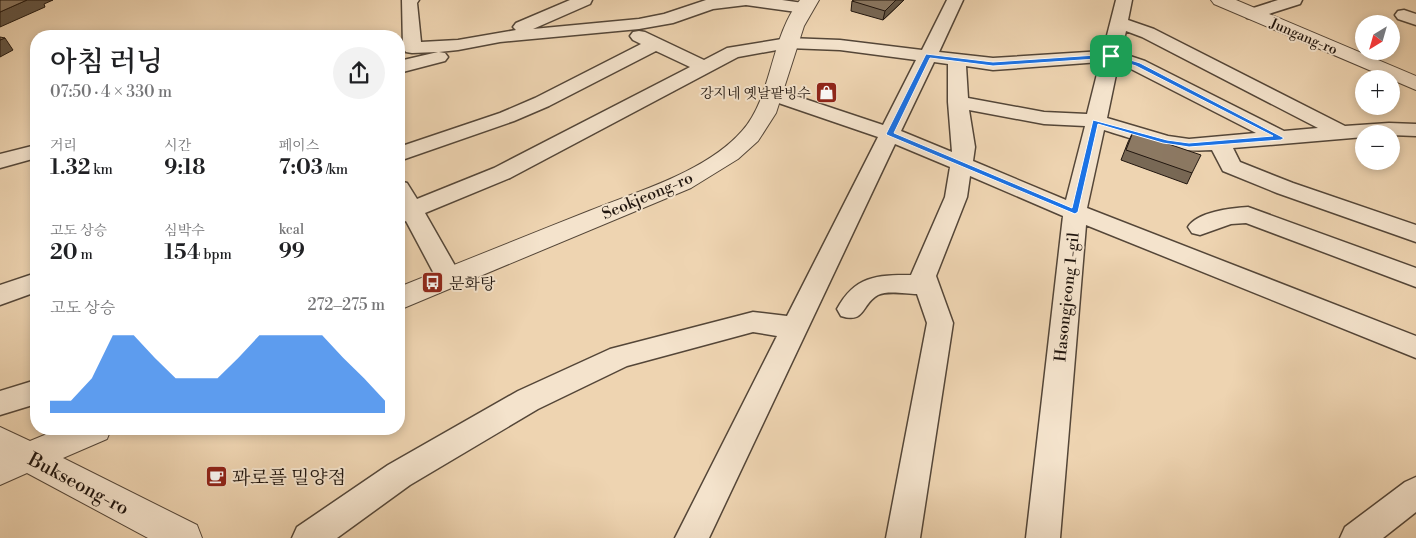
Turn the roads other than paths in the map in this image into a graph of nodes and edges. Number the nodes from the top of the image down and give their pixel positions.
1 (411, 0) edge
2 (584, 0) edge
3 (955, 0) edge
4 (1220, 0) edge
5 (1294, 0) edge
6 (807, 4) edge
7 (1121, 11) edge
8 (1253, 14) junction
9 (617, 26) junction
10 (500, 36) junction
11 (788, 43) junction
12 (655, 44) junction
13 (458, 45) junction
14 (928, 56) junction
15 (1111, 56) junction
16 (956, 59) junction
17 (405, 66) edge
18 (705, 67) junction
19 (1416, 84) edge
20 (771, 94) junction
21 (958, 102) junction
22 (1096, 121) junction
23 (1416, 130) edge
24 (1342, 133) junction
25 (890, 134) junction
26 (1281, 138) junction
27 (1219, 142) junction
28 (405, 152) edge
29 (30, 154) edge
30 (0, 161) edge
31 (960, 164) junction
32 (405, 212) edge
33 (1075, 212) junction
34 (405, 213) edge
35 (1200, 227) dead end
36 (1416, 234) edge
37 (449, 278) junction
38 (1416, 278) edge
39 (30, 284) edge
40 (926, 285) junction
41 (0, 295) edge
42 (405, 297) edge
43 (850, 309) dead end
44 (795, 328) junction
45 (1416, 348) edge
46 (30, 394) edge
47 (0, 403) edge
48 (76, 435) edge
49 (10, 456) edge
50 (1416, 492) edge
51 (184, 538) edge
52 (310, 538) edge
53 (692, 538) edge
54 (903, 538) edge
55 (1043, 538) edge
56 (1358, 538) edge

1 - 13 street
2 - 10 street
3 - 14 street
4 - 8 street, Jungang-ro
5 - 8 street
6 - 9 street
6 - 11 street, Seokjeong-ro
7 - 15 street, Hasongjeong 1-gil
7 - 24 street
8 - 19 street, Jungang-ro
9 - 10 street
9 - 12 street
10 - 13 street
11 - 14 street
11 - 18 street
11 - 20 street, Seokjeong-ro
12 - 18 street
12 - 28 street
13 - 17 street
14 - 16 street
14 - 25 street
15 - 16 street
15 - 22 street, Hasongjeong 1-gil
15 - 26 street
16 - 21 street
18 - 32 street
20 - 25 street
20 - 37 street, Seokjeong-ro
21 - 22 street
21 - 31 street
22 - 27 street
22 - 33 street, Hasongjeong 1-gil
23 - 24 street
24 - 26 street
25 - 31 street
25 - 44 street
26 - 27 street
27 - 36 street
29 - 30 street
31 - 33 street
31 - 40 street
33 - 45 street
33 - 55 street, Hasongjeong 1-gil
34 - 37 street
35 - 38 street
37 - 42 street, Seokjeong-ro
39 - 41 street
40 - 43 street
40 - 54 street
44 - 52 street
44 - 53 street
46 - 47 street
48 - 49 street
49 - 51 street, Bukseong-ro
50 - 56 street

